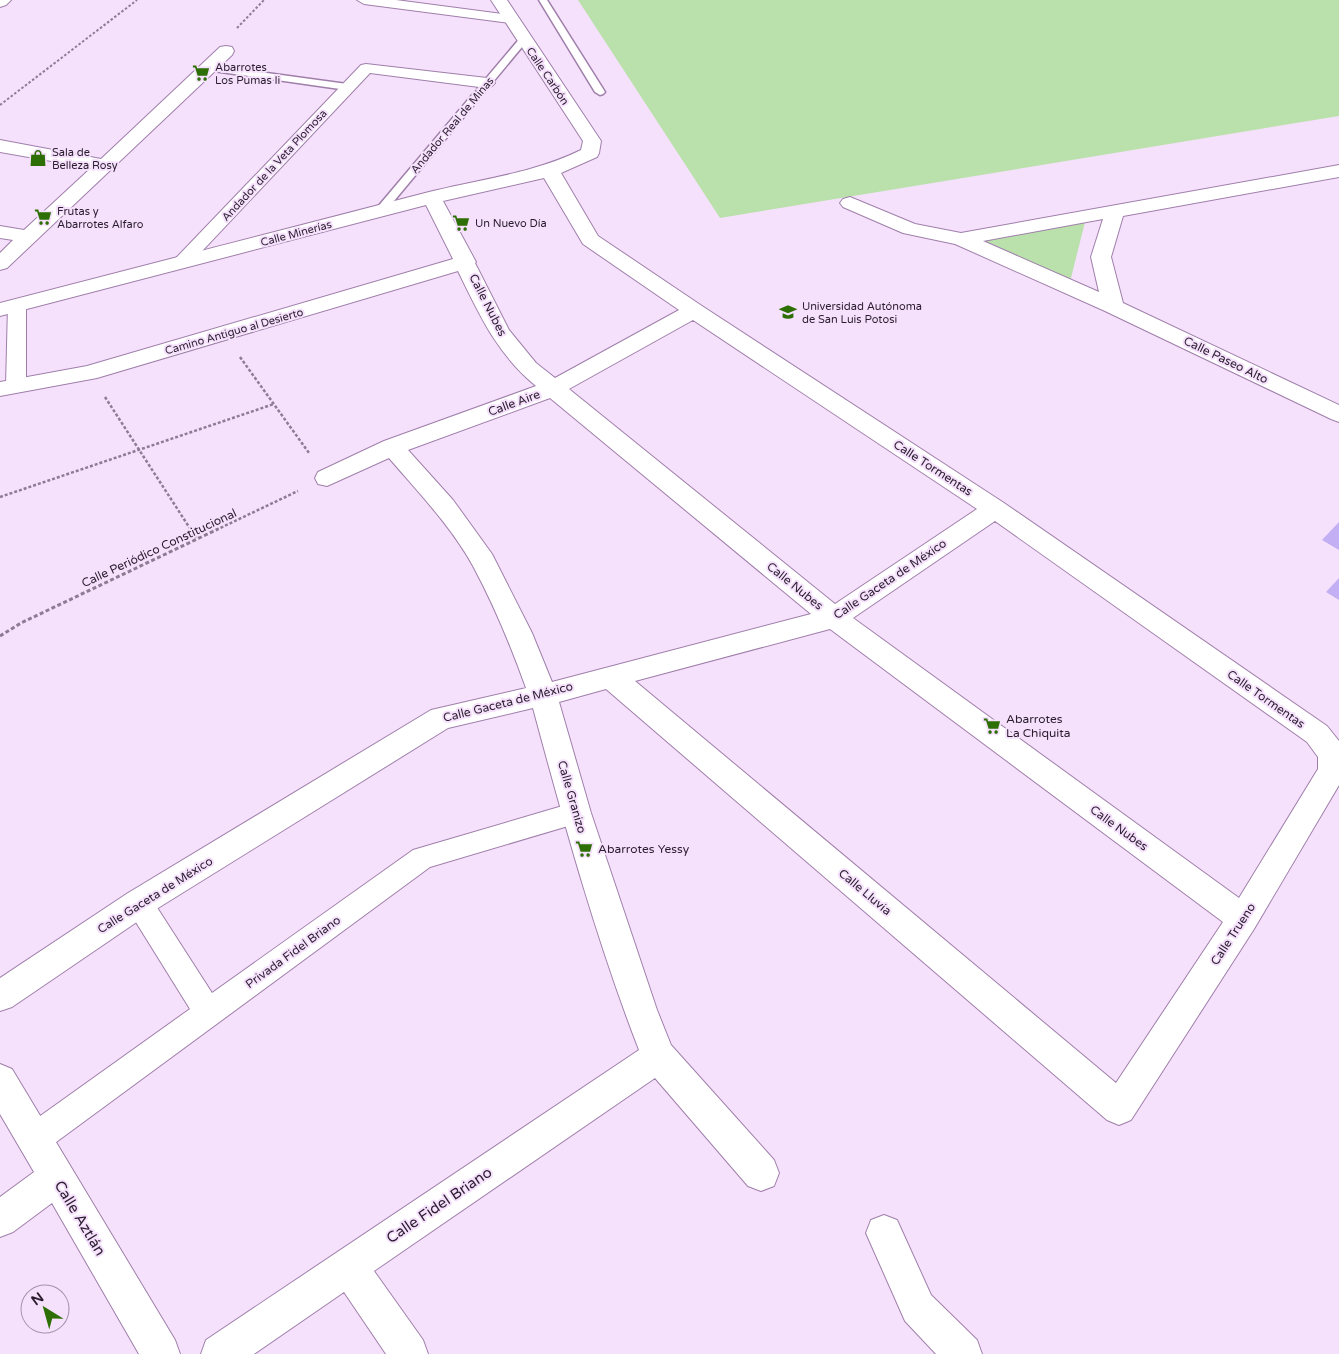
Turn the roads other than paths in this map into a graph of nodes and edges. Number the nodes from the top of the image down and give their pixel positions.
1 (3, 0) edge
2 (364, 0) edge
3 (498, 0) edge
4 (543, 0) edge
5 (0, 2) edge
6 (510, 19) junction
7 (524, 39) junction
8 (226, 51) road end
9 (209, 68) junction
10 (487, 83) junction
11 (347, 87) junction
12 (600, 92) dead end
13 (0, 146) edge
14 (590, 153) joint
15 (104, 165) junction
16 (550, 171) junction
17 (1339, 172) edge
18 (432, 197) junction
19 (850, 202) dead end
20 (380, 211) junction
21 (1115, 211) junction
22 (0, 232) edge
23 (28, 237) junction
24 (961, 239) junction
25 (182, 262) junction
26 (466, 262) junction
27 (0, 264) edge
28 (1112, 306) junction
29 (9, 307) edge
30 (694, 311) junction
31 (8, 387) edge
32 (554, 388) junction
33 (1339, 414) edge
34 (392, 447) junction
35 (327, 478) road end
36 (995, 509) junction
37 (834, 618) junction
38 (610, 676) junction
39 (543, 694) junction
40 (1333, 754) joint
41 (576, 813) junction
42 (139, 903) junction
43 (1243, 919) junction
44 (0, 996) edge
45 (210, 1013) junction
46 (658, 1056) junction
47 (0, 1081) edge
48 (1119, 1108) joint
49 (33, 1140) junction
50 (761, 1173) dead end
51 (56, 1178) junction
52 (0, 1219) edge
53 (884, 1234) dead end
54 (349, 1267) junction
55 (161, 1354) edge
56 (220, 1354) edge
57 (409, 1354) edge
58 (963, 1354) edge

1 - 5 street
2 - 6 street
3 - 6 street, Calle Carbón
4 - 12 lane
6 - 7 street, Calle Carbón
7 - 10 lane, Andador Real de Minas
7 - 14 street, Calle Carbón
8 - 9 street
9 - 11 lane
9 - 15 street
10 - 11 street, Andador de la Veta Plomosa
10 - 20 lane, Andador Real de Minas
11 - 25 street, Andador de la Veta Plomosa
13 - 15 street
14 - 16 street, Calle Minerías
15 - 23 street
16 - 18 street, Calle Minerías
16 - 30 street, Calle Tormentas
17 - 21 street, Calle Paseo Alto
18 - 20 street, Calle Minerías
18 - 26 street, Calle Nubes
19 - 24 street, Calle Paseo Alto
20 - 25 street, Calle Minerías
21 - 24 street, Calle Paseo Alto
21 - 28 street
22 - 23 street
23 - 27 street
24 - 28 street, Calle Paseo Alto
25 - 29 street, Calle Minerías
26 - 31 street, Camino Antiguo al Desierto
26 - 32 street, Calle Nubes
28 - 33 street, Calle Paseo Alto
29 - 31 street
30 - 32 street, Calle Aire
30 - 36 street, Calle Tormentas
32 - 34 street, Calle Aire
32 - 37 street, Calle Nubes
34 - 35 street, Calle Aire
34 - 39 street, Calle Granizo
36 - 37 street, Calle Gaceta de México
36 - 40 street, Calle Tormentas
37 - 38 street, Calle Gaceta de México
37 - 43 street, Calle Nubes
38 - 39 street, Calle Gaceta de México
38 - 48 street, Calle Lluvia
39 - 41 street, Calle Granizo
39 - 42 street, Calle Gaceta de México
40 - 43 street, Calle Trueno
41 - 45 street, Privada Fidel Briano
41 - 46 street, Calle Granizo
42 - 44 street, Calle Gaceta de México
42 - 45 street
43 - 48 street, Calle Trueno
45 - 49 street, Privada Fidel Briano
46 - 50 street, Calle Granizo
46 - 54 street, Calle Fidel Briano
47 - 49 street, Calle Aztlán
49 - 51 street, Calle Aztlán
51 - 52 street
51 - 55 street, Calle Aztlán
53 - 58 street
54 - 56 street, Calle Fidel Briano
54 - 57 street

